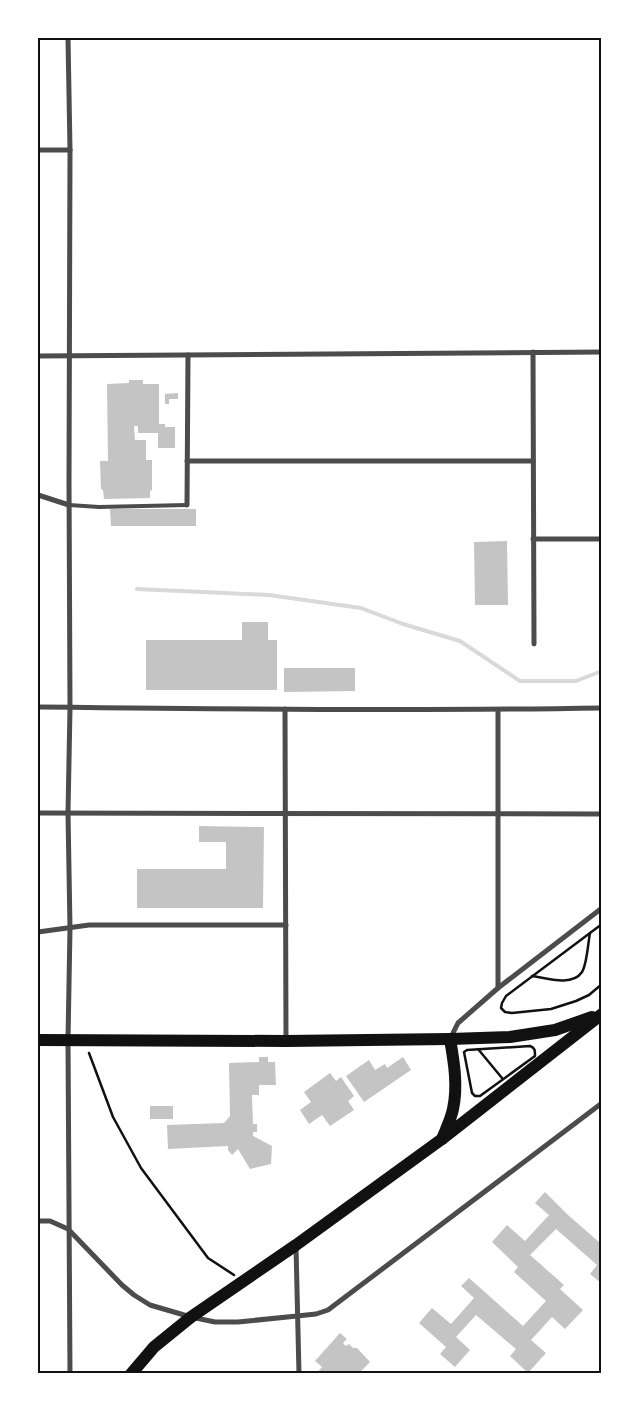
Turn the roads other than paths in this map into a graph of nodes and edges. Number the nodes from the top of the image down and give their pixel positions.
1 (68, 38) edge
2 (38, 150) edge
3 (70, 150) junction
4 (533, 352) junction
5 (602, 352) edge
6 (188, 354) junction
7 (70, 355) junction
8 (38, 356) edge
9 (186, 461) junction
10 (533, 461) junction
11 (38, 495) edge
12 (69, 505) junction
13 (187, 505) joint
14 (602, 539) edge
15 (533, 540) junction
16 (534, 644) dead end
17 (38, 707) edge
18 (70, 708) junction
19 (602, 708) edge
20 (284, 709) junction
21 (498, 710) junction
22 (68, 812) junction
23 (38, 813) edge
24 (286, 813) junction
25 (498, 814) junction
26 (602, 814) edge
27 (602, 908) edge
28 (286, 925) junction
29 (70, 928) junction
30 (38, 932) edge
31 (498, 988) junction
32 (602, 1014) edge
33 (450, 1039) junction
34 (38, 1040) edge
35 (68, 1040) junction
36 (286, 1041) junction
37 (602, 1103) edge
38 (442, 1139) junction
39 (38, 1221) edge
40 (68, 1229) junction
41 (296, 1245) junction
42 (297, 1316) junction
43 (190, 1317) junction
44 (70, 1374) edge
45 (131, 1374) edge
46 (299, 1374) edge

1 - 3 street
2 - 3 street
3 - 7 street
4 - 5 street
4 - 6 street
4 - 10 street
6 - 7 street
6 - 9 street
7 - 8 street
7 - 12 street
9 - 10 street
9 - 13 street
10 - 15 street
11 - 12 street
12 - 13 lane
12 - 18 street
14 - 15 street
15 - 16 street
17 - 18 street
18 - 20 street
18 - 22 street
19 - 21 street
20 - 21 street
20 - 24 street
21 - 25 street
22 - 23 street
22 - 24 street
22 - 29 street
24 - 25 street
24 - 28 street
25 - 26 street
25 - 31 street
27 - 31 street
28 - 29 street
28 - 36 street
29 - 30 street
29 - 35 street
31 - 33 street
32 - 33 main road
32 - 38 main road
33 - 36 main road
33 - 38 main road
34 - 35 main road
35 - 36 main road
35 - 40 street
37 - 42 street
38 - 41 main road
39 - 40 street
40 - 43 street
40 - 44 street
41 - 42 street
41 - 43 main road
42 - 43 street
42 - 46 street
43 - 45 main road

